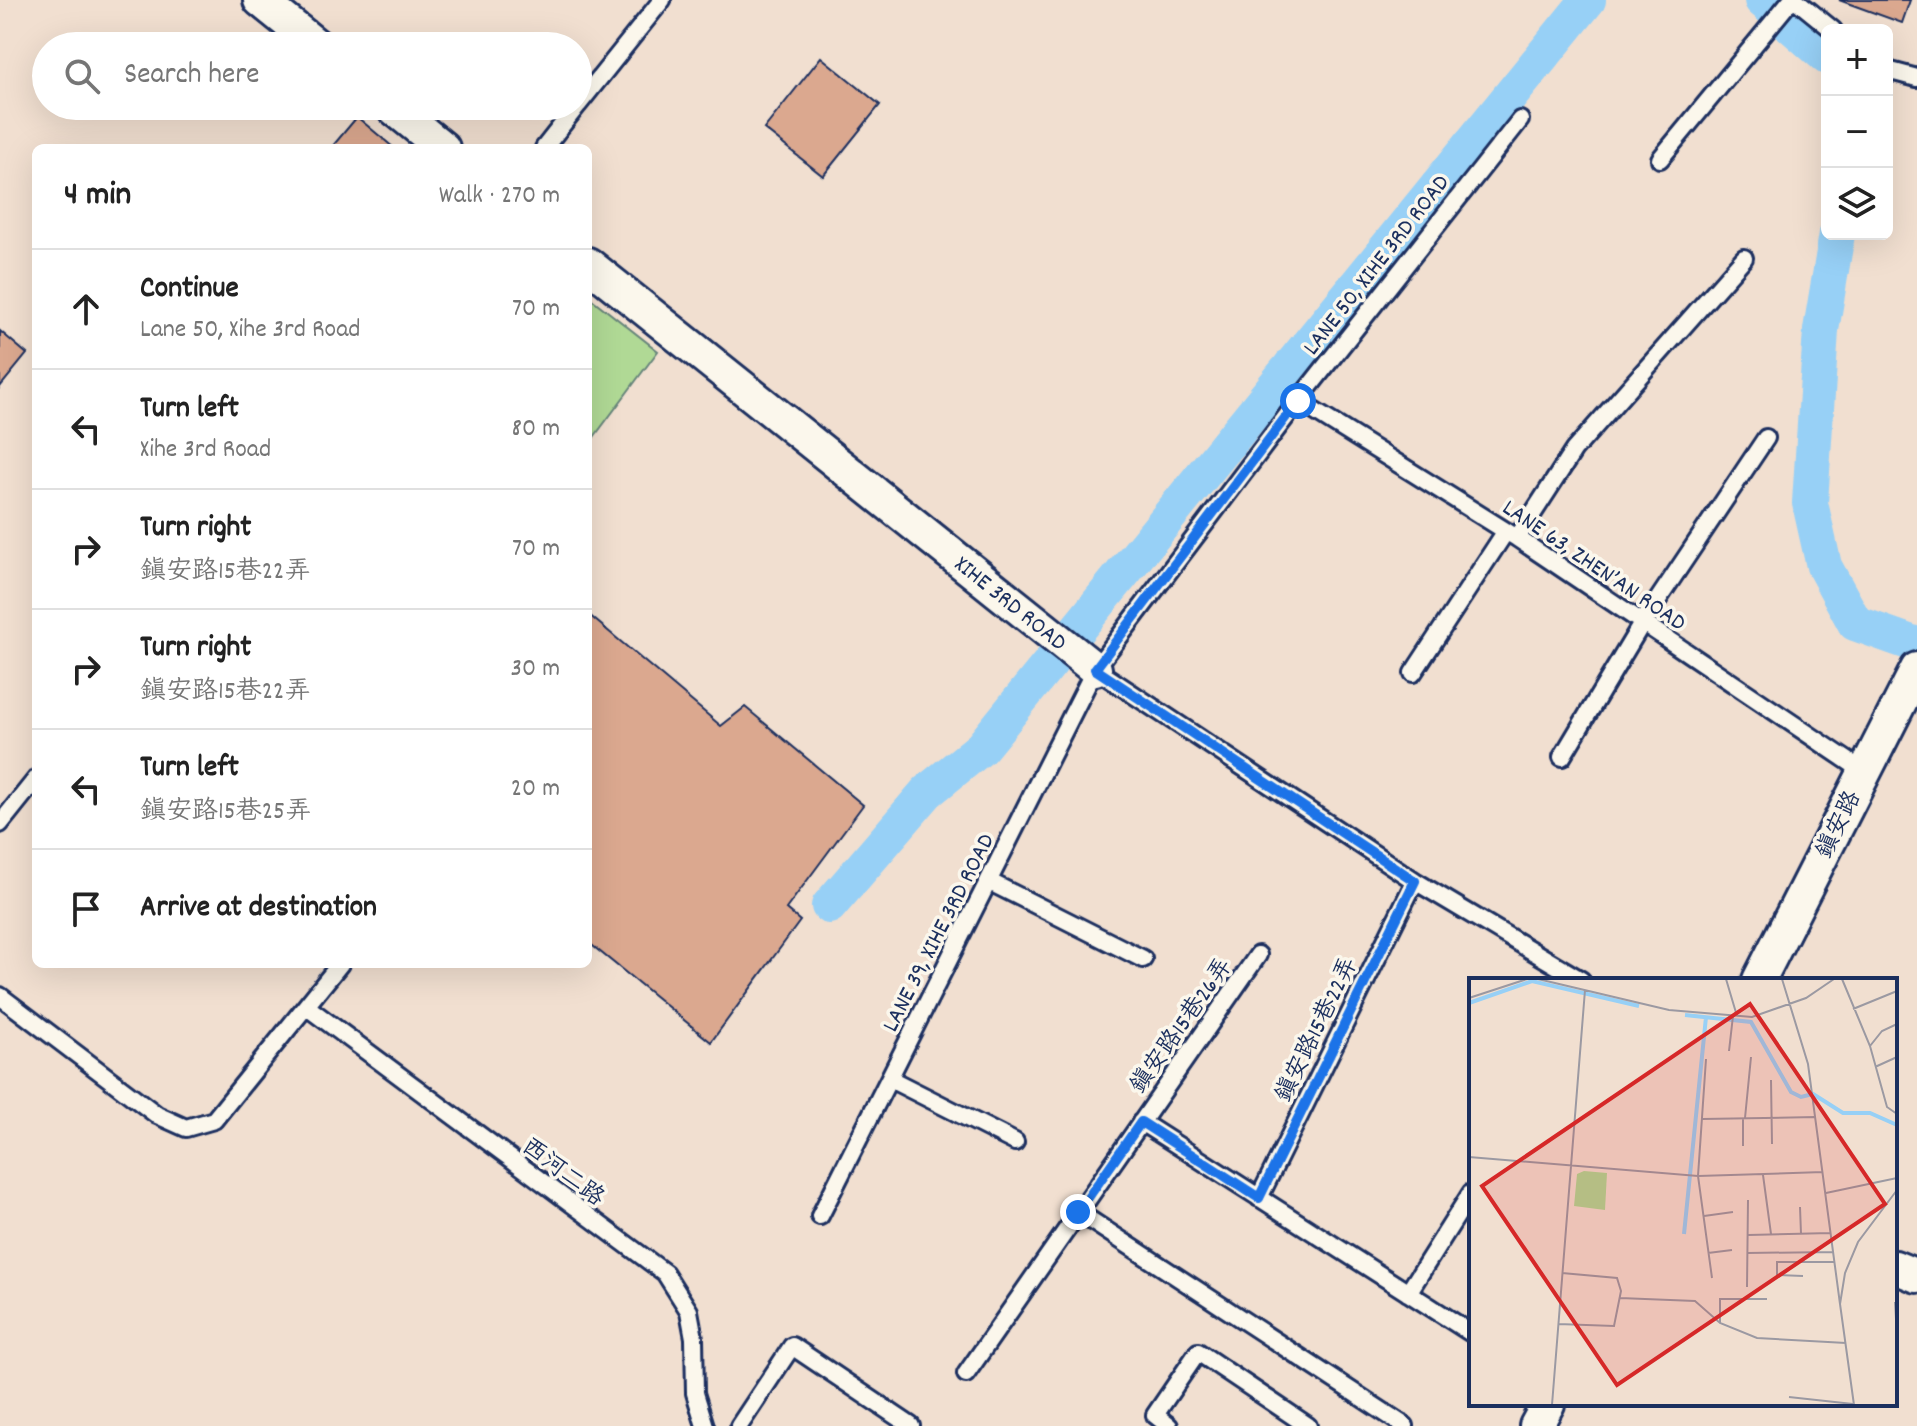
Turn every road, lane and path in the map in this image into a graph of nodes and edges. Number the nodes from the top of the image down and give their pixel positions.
1 (260, 0) edge
2 (662, 0) edge
3 (1794, 0) edge
4 (1812, 6) edge
5 (1828, 24) edge
6 (300, 32) edge
7 (1893, 72) edge
8 (1917, 78) edge
9 (592, 88) edge
10 (408, 120) edge
11 (567, 120) edge
12 (1520, 120) dead end
13 (438, 144) edge
14 (547, 144) edge
15 (1660, 159) dead end
16 (1744, 258) dead end
17 (592, 267) edge
18 (1298, 401) junction
19 (1766, 438) dead end
20 (1511, 535) junction
21 (1641, 625) junction
22 (1095, 669) junction
23 (1413, 673) dead end
24 (1910, 683) edge
25 (1562, 757) dead end
26 (1863, 771) junction
27 (32, 784) edge
28 (0, 824) edge
29 (1415, 881) junction
30 (990, 882) junction
31 (1258, 955) dead end
32 (1143, 959) dead end
33 (337, 968) edge
34 (1578, 978) edge
35 (1760, 978) edge
36 (0, 996) edge
37 (307, 1007) junction
38 (890, 1079) junction
39 (1141, 1122) junction
40 (1015, 1142) dead end
41 (1469, 1196) edge
42 (1259, 1198) junction
43 (1078, 1212) junction
44 (820, 1216) dead end
45 (1897, 1268) edge
46 (1917, 1276) edge
47 (1408, 1293) junction
48 (1469, 1332) edge
49 (966, 1374) dead end
50 (1547, 1406) edge
51 (705, 1426) edge
52 (739, 1426) edge
53 (911, 1426) edge
54 (1169, 1426) edge
55 (1308, 1426) edge
56 (1405, 1426) edge
57 (1536, 1426) edge

1 - 6 street
2 - 9 lane
3 - 4 lane
3 - 15 lane
4 - 5 lane
7 - 8 lane
10 - 13 street
11 - 14 lane
12 - 18 lane, LANE 50, XIHE 3RD ROAD
16 - 20 lane
17 - 22 street, XIHE 3RD ROAD
18 - 20 lane, LANE 63, ZHEN’AN ROAD
18 - 22 lane, LANE 50, XIHE 3RD ROAD
19 - 21 lane
20 - 21 lane, LANE 63, ZHEN’AN ROAD
20 - 23 lane
21 - 25 lane
21 - 26 lane, LANE 63, ZHEN’AN ROAD
22 - 29 lane, XIHE 3RD ROAD
22 - 30 lane, LANE 39, XIHE 3RD ROAD
24 - 26 street, 鎮安路
26 - 35 street, 鎮安路
27 - 28 lane
29 - 34 lane, XIHE 3RD ROAD
29 - 42 lane, 鎮安路15巷22弄
30 - 32 lane
30 - 38 lane, LANE 39, XIHE 3RD ROAD
31 - 39 lane, 鎮安路15巷26弄
33 - 37 lane
36 - 37 lane
37 - 51 lane, 西河二路
38 - 40 lane
38 - 44 lane, LANE 39, XIHE 3RD ROAD
39 - 42 lane
39 - 43 lane, 鎮安路15巷26弄
41 - 47 lane
42 - 47 lane
43 - 49 lane, 鎮安路15巷26弄
43 - 56 lane
45 - 46 street
47 - 48 lane
50 - 57 street
52 - 53 lane
54 - 55 lane

